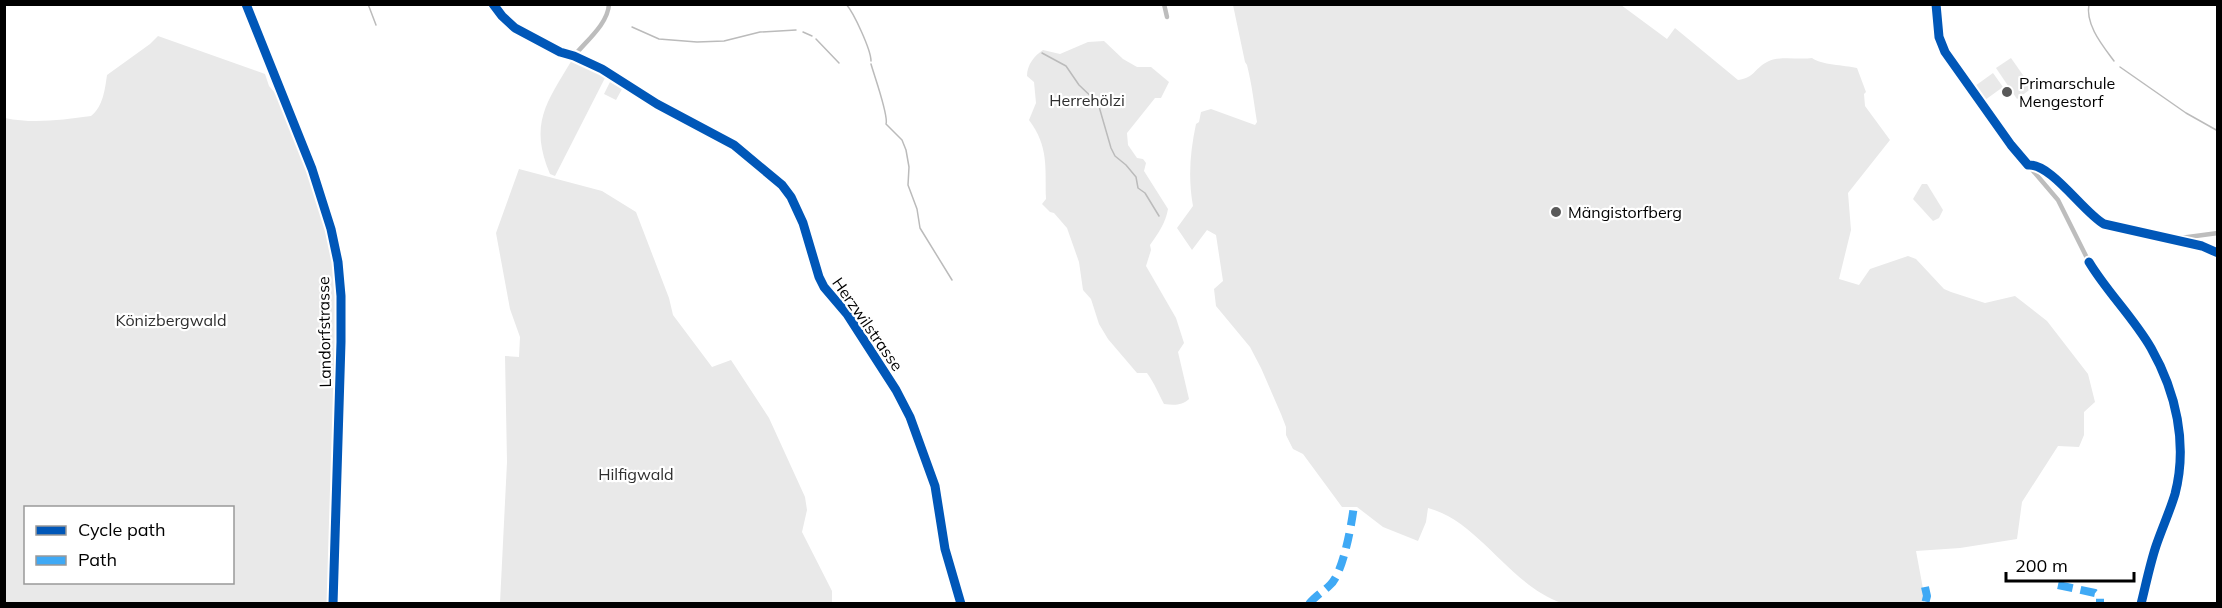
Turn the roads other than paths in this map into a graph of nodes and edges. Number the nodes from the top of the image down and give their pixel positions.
1 (246, 4) edge
2 (493, 4) edge
3 (609, 4) edge
4 (1164, 4) edge
5 (1936, 4) edge
6 (1167, 16) dead end
7 (574, 56) junction
8 (2028, 165) junction
9 (2217, 233) edge
10 (2170, 239) junction
11 (2217, 253) edge
12 (333, 603) edge
13 (961, 603) edge
14 (2141, 603) edge

1 - 12 street, Landorfstrasse
2 - 7 street, Herzwilstrasse
3 - 7 street
4 - 6 street
5 - 8 street
7 - 13 street, Herzwilstrasse
8 - 10 street
8 - 14 street
9 - 10 street
10 - 11 street

